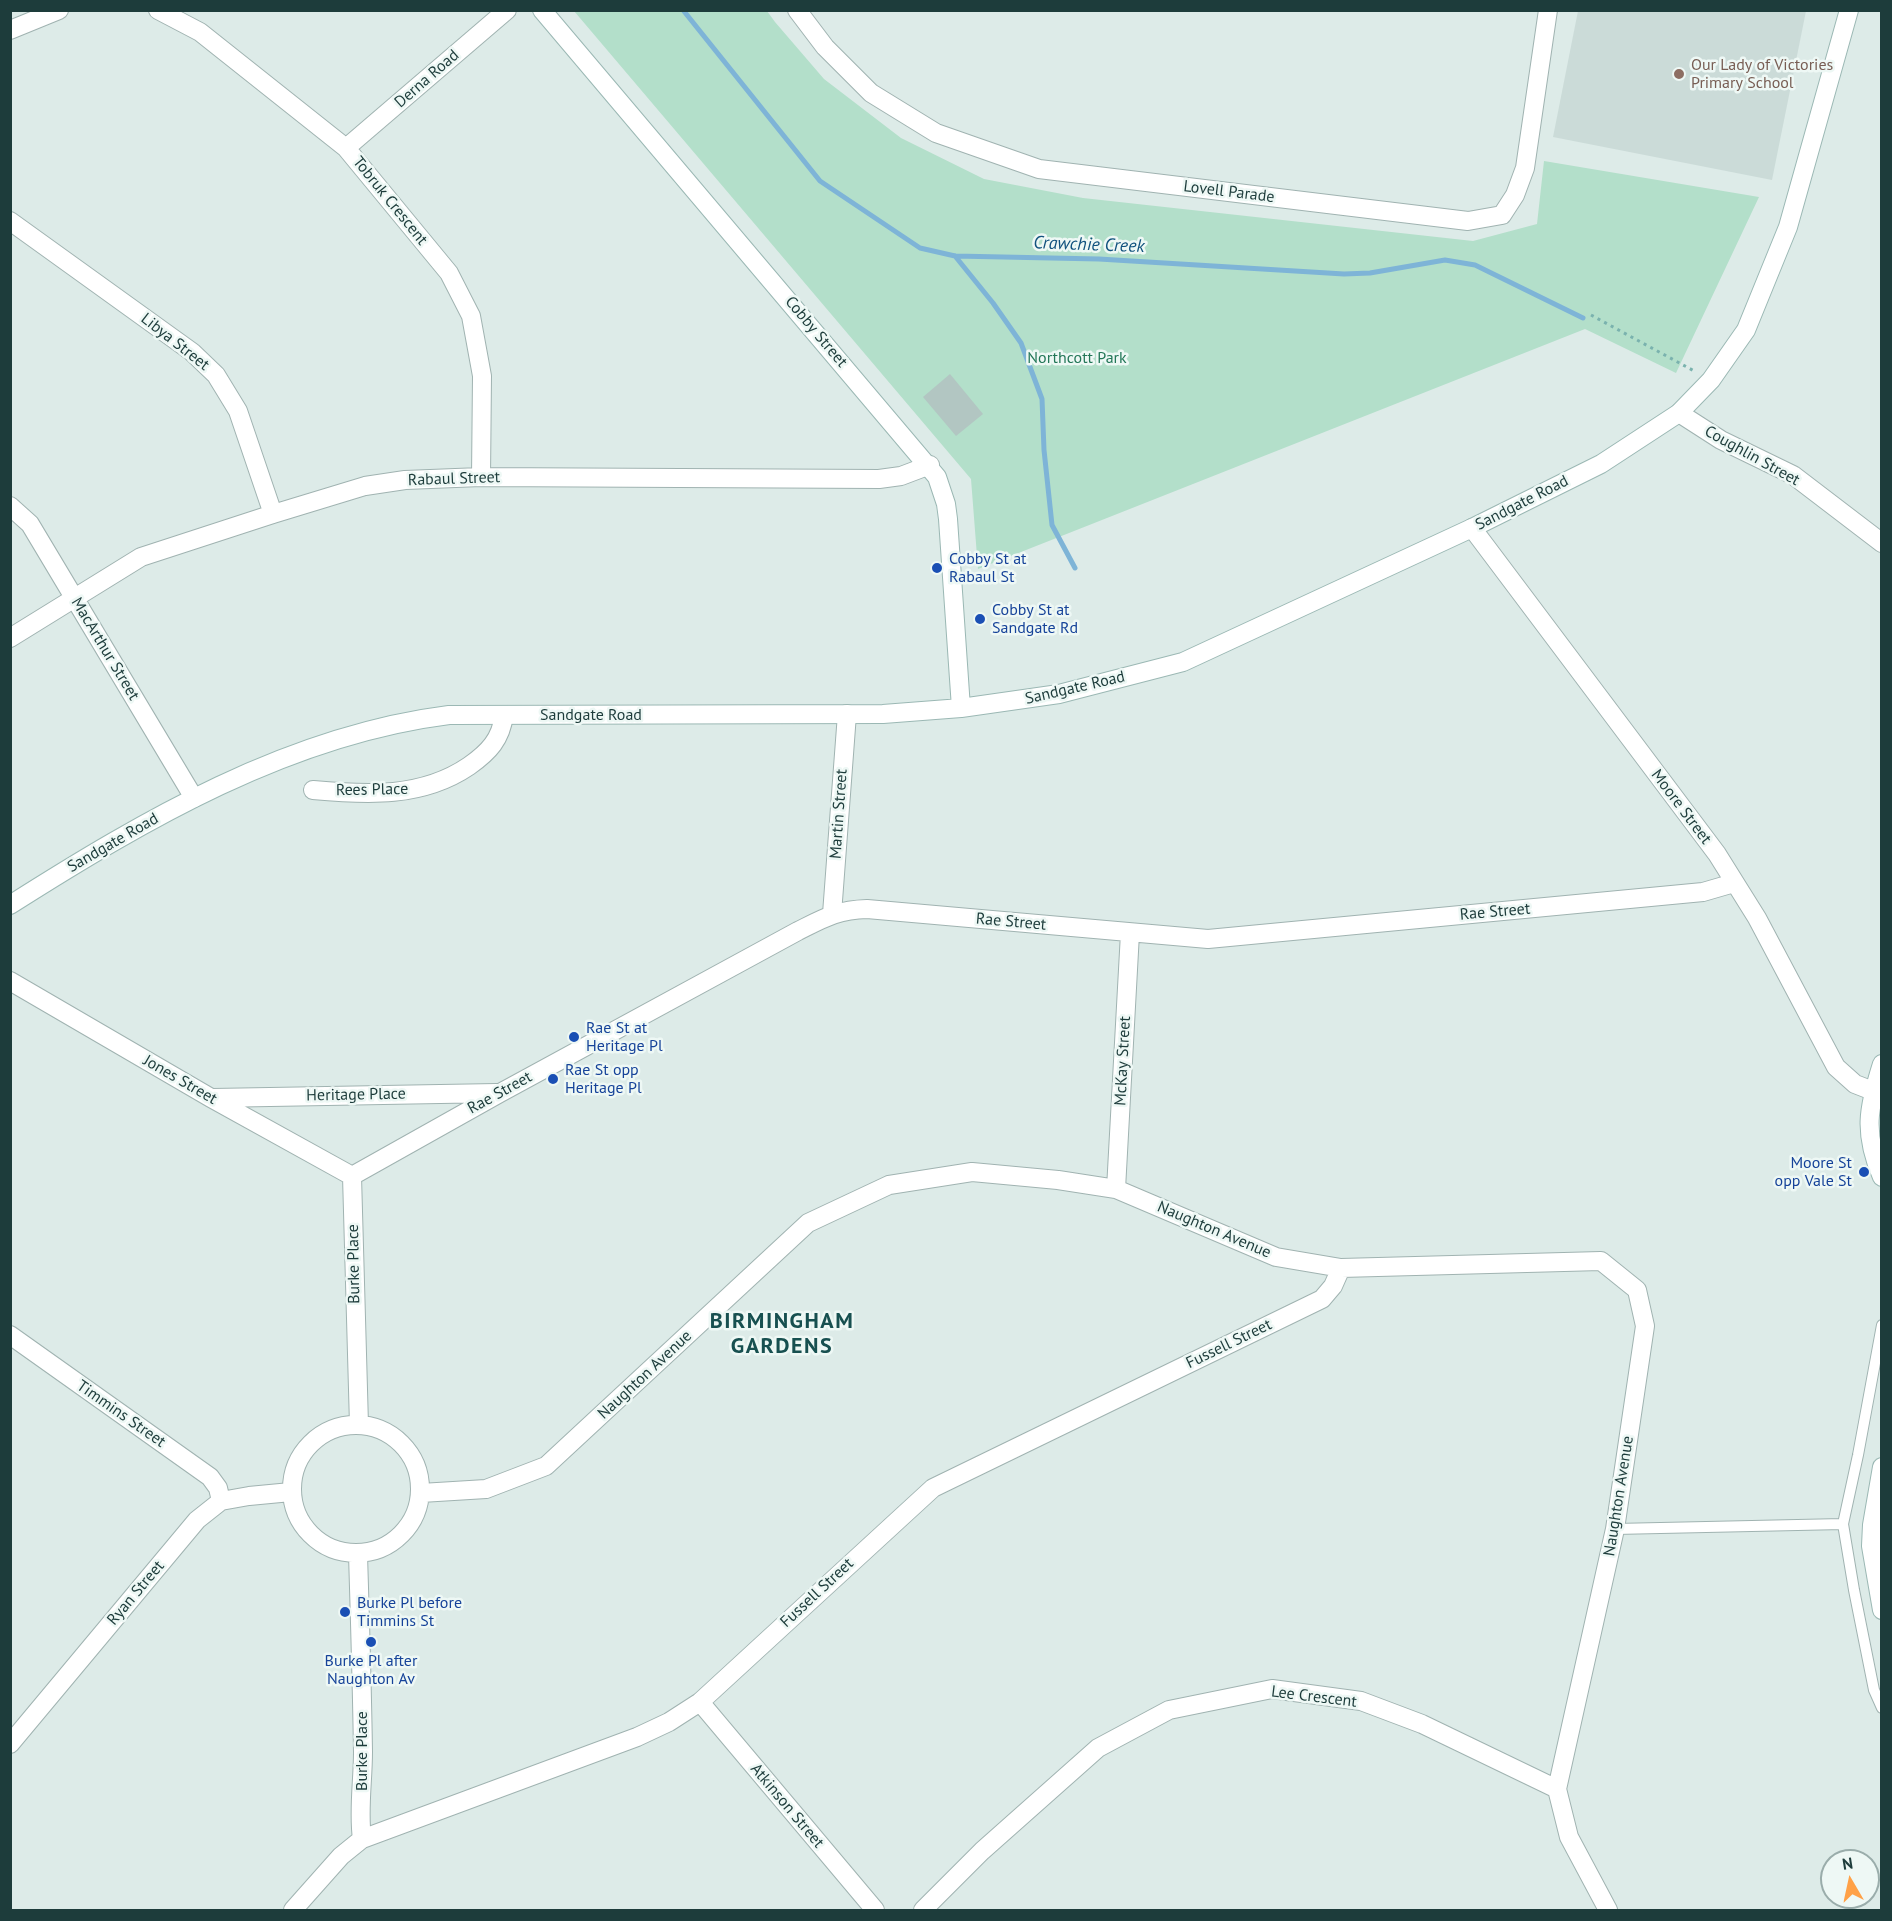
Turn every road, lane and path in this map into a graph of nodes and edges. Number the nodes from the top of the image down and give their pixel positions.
1 (59, 10) edge
2 (158, 10) edge
3 (507, 10) edge
4 (542, 10) edge
5 (797, 10) edge
6 (1548, 10) edge
7 (1849, 10) edge
8 (10, 30) edge
9 (346, 148) junction
10 (10, 221) edge
11 (1591, 315) dead end
12 (1711, 380) junction
13 (1679, 413) junction
14 (930, 465) junction
15 (481, 477) junction
16 (10, 506) edge
17 (273, 514) junction
18 (1472, 528) junction
19 (1881, 543) edge
20 (75, 599) junction
21 (10, 638) edge
22 (961, 708) junction
23 (847, 714) junction
24 (504, 715) junction
25 (313, 790) dead end
26 (194, 798) junction
27 (1734, 883) junction
28 (10, 905) edge
29 (832, 914) junction
30 (1130, 933) junction
31 (10, 981) edge
32 (1881, 1064) edge
33 (1873, 1091) junction
34 (500, 1093) junction
35 (211, 1098) junction
36 (352, 1176) junction
37 (1881, 1177) edge
38 (1116, 1189) junction
39 (1341, 1269) junction
40 (1881, 1325) edge
41 (10, 1335) edge
42 (359, 1425) junction
43 (1881, 1467) edge
44 (291, 1492) junction
45 (421, 1493) junction
46 (221, 1502) junction
47 (1843, 1524) junction
48 (1615, 1529) junction
49 (358, 1554) junction
50 (1881, 1611) edge
51 (700, 1702) junction
52 (1881, 1708) edge
53 (12, 1739) edge
54 (1557, 1789) junction
55 (362, 1839) junction
56 (293, 1911) edge
57 (875, 1911) edge
58 (923, 1911) edge
59 (1608, 1911) edge

1 - 8 street
2 - 9 street, Tobruk Crescent
3 - 9 street, Derna Road
4 - 14 street, Cobby Street
5 - 6 street, Lovell Parade
7 - 12 street, Sandgate Road
9 - 15 street, Tobruk Crescent
10 - 17 street, Libya Street
11 - 12 path
12 - 13 street, Sandgate Road
13 - 18 street, Sandgate Road
13 - 19 street, Coughlin Street
14 - 15 street, Rabaul Street
14 - 22 street, Cobby Street
15 - 17 street, Rabaul Street
16 - 20 street, MacArthur Street
17 - 20 street, Rabaul Street
18 - 22 street, Sandgate Road
18 - 27 street, Moore Street
20 - 21 street, Rabaul Street
20 - 26 street, MacArthur Street
22 - 23 street, Sandgate Road
23 - 24 street, Sandgate Road
23 - 29 street, Martin Street
24 - 25 street, Rees Place
24 - 26 street, Sandgate Road
26 - 28 street, Sandgate Road
27 - 30 street, Rae Street
27 - 33 street, Moore Street
29 - 30 street, Rae Street
29 - 34 street, Rae Street
30 - 38 street, McKay Street
31 - 35 street, Jones Street
32 - 33 street
33 - 37 street
34 - 35 street, Heritage Place
34 - 36 street, Rae Street
35 - 36 street, Jones Street
36 - 42 street, Burke Place
38 - 39 street, Naughton Avenue
38 - 45 street, Naughton Avenue
39 - 48 street, Naughton Avenue
39 - 51 street, Fussell Street
40 - 47 lane
41 - 46 street, Timmins Street
42 - 44 street
42 - 45 street
43 - 50 street
44 - 46 street, Ryan Street
44 - 49 street
45 - 49 street
46 - 53 street, Ryan Street
47 - 48 lane
47 - 52 lane
48 - 54 street, Naughton Avenue
49 - 55 street, Burke Place
51 - 55 street, Fussell Street
51 - 57 street, Atkinson Street
54 - 58 street, Lee Crescent
54 - 59 street
55 - 56 street, Fussell Street

